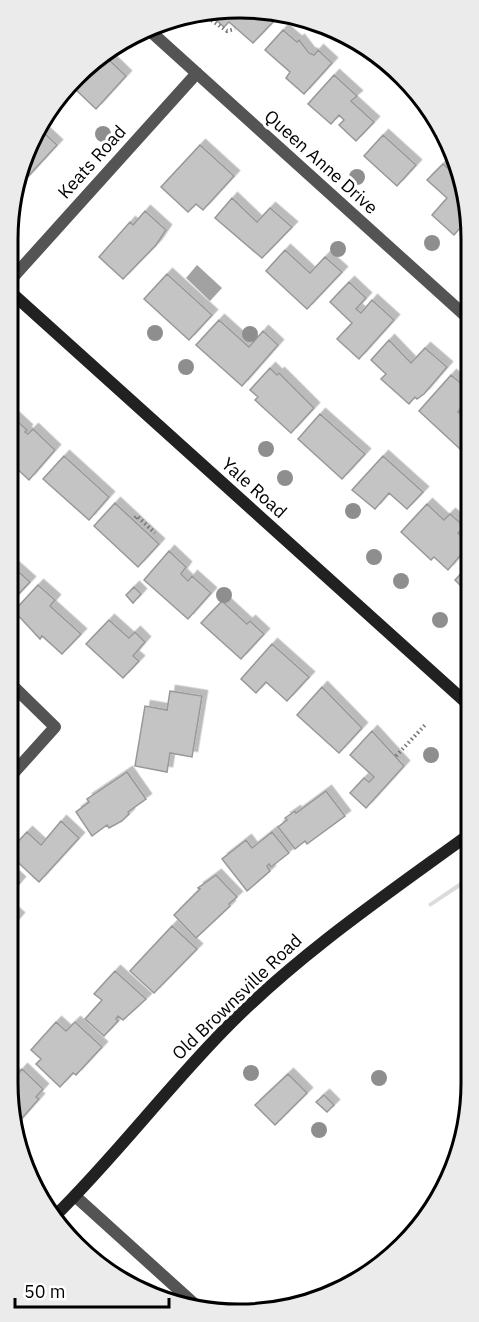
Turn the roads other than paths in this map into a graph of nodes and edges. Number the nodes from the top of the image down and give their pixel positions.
1 (155, 35) edge
2 (197, 73) junction
3 (18, 272) edge
4 (18, 299) edge
5 (461, 312) edge
6 (18, 691) edge
7 (461, 698) edge
8 (18, 768) edge
9 (461, 840) edge
10 (75, 1197) junction
11 (60, 1212) edge
12 (186, 1297) edge

1 - 2 street, Queen Anne Drive
2 - 3 street, Keats Road
2 - 5 street, Queen Anne Drive
4 - 7 main road, Yale Road
6 - 8 street
9 - 10 main road, Old Brownsville Road
10 - 11 main road, Old Brownsville Road
10 - 12 street

